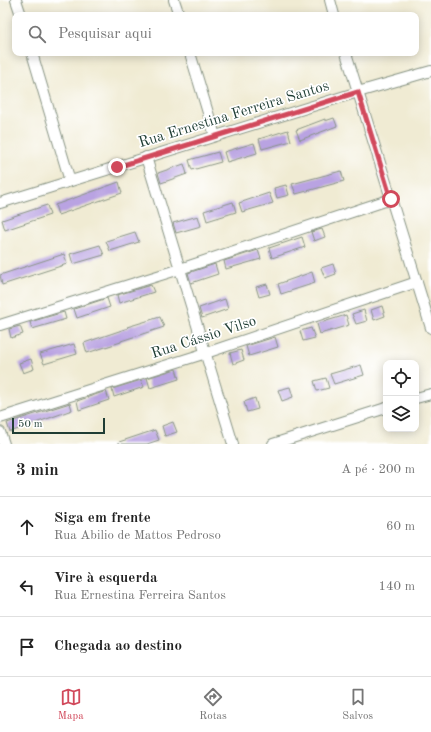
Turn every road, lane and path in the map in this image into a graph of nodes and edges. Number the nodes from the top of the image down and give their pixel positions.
1 (16, 0) edge
2 (174, 0) edge
3 (330, 0) edge
4 (20, 12) edge
5 (178, 12) edge
6 (333, 12) edge
7 (33, 56) edge
8 (191, 56) edge
9 (347, 56) edge
10 (431, 72) edge
11 (358, 92) junction
12 (215, 136) junction
13 (146, 158) junction
14 (70, 181) junction
15 (391, 199) junction
16 (0, 203) edge
17 (180, 269) junction
18 (417, 282) junction
19 (0, 324) edge
20 (431, 328) edge
21 (206, 353) junction
22 (431, 394) edge
23 (419, 397) edge
24 (383, 409) edge
25 (0, 418) edge
26 (0, 432) edge
27 (302, 440) edge
28 (4, 444) edge
29 (232, 444) edge
30 (273, 444) edge

1 - 4 street
2 - 5 street
3 - 6 street
7 - 14 street
8 - 12 street
9 - 11 street
10 - 11 street, Rua Ernestina Ferreira Santos
11 - 12 street, Rua Ernestina Ferreira Santos
11 - 15 street
12 - 13 street, Rua Ernestina Ferreira Santos
13 - 14 street, Rua Ernestina Ferreira Santos
13 - 17 street
14 - 16 street, Rua Ernestina Ferreira Santos
15 - 17 street
15 - 18 street
17 - 19 street
17 - 21 street
18 - 20 street
18 - 21 street, Rua Cássio Vilso
21 - 25 street, Rua Cássio Vilso
21 - 29 street
22 - 23 street
24 - 27 street
26 - 28 street
27 - 30 street

